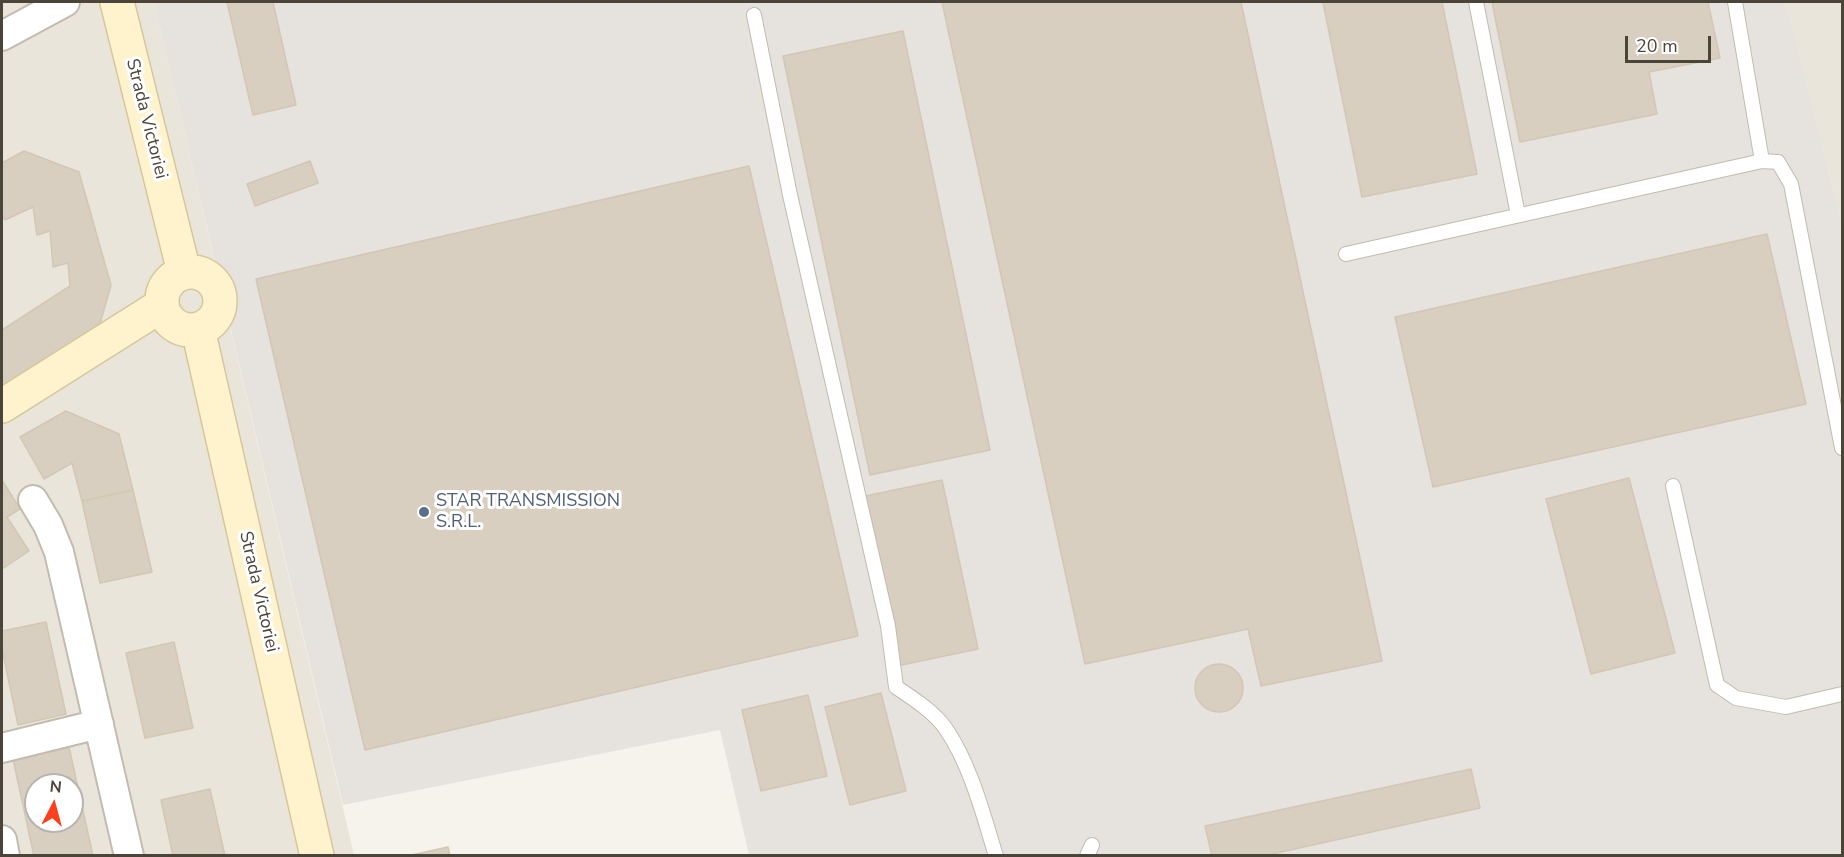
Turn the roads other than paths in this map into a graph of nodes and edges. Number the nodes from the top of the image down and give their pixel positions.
1 (65, 2) edge
2 (117, 2) edge
3 (1476, 2) edge
4 (1735, 2) edge
5 (754, 15) dead end
6 (2, 36) edge
7 (1762, 161) junction
8 (1518, 215) junction
9 (1346, 254) dead end
10 (184, 272) junction
11 (162, 305) junction
12 (198, 329) junction
13 (2, 406) edge
14 (1842, 448) edge
15 (1673, 486) dead end
16 (33, 500) dead end
17 (1842, 694) edge
18 (99, 724) junction
19 (2, 748) edge
20 (2, 840) edge
21 (5, 855) edge
22 (129, 855) edge
23 (317, 855) edge
24 (996, 855) edge

1 - 6 street
2 - 10 main road, Strada Victoriei
3 - 8 lane
4 - 7 lane
5 - 24 lane
7 - 8 lane
7 - 14 lane
8 - 9 lane
10 - 11 main road
10 - 12 main road
11 - 12 main road
11 - 13 main road
12 - 23 main road, Strada Victoriei
15 - 17 lane
16 - 18 street
18 - 19 street
18 - 22 street
20 - 21 street

